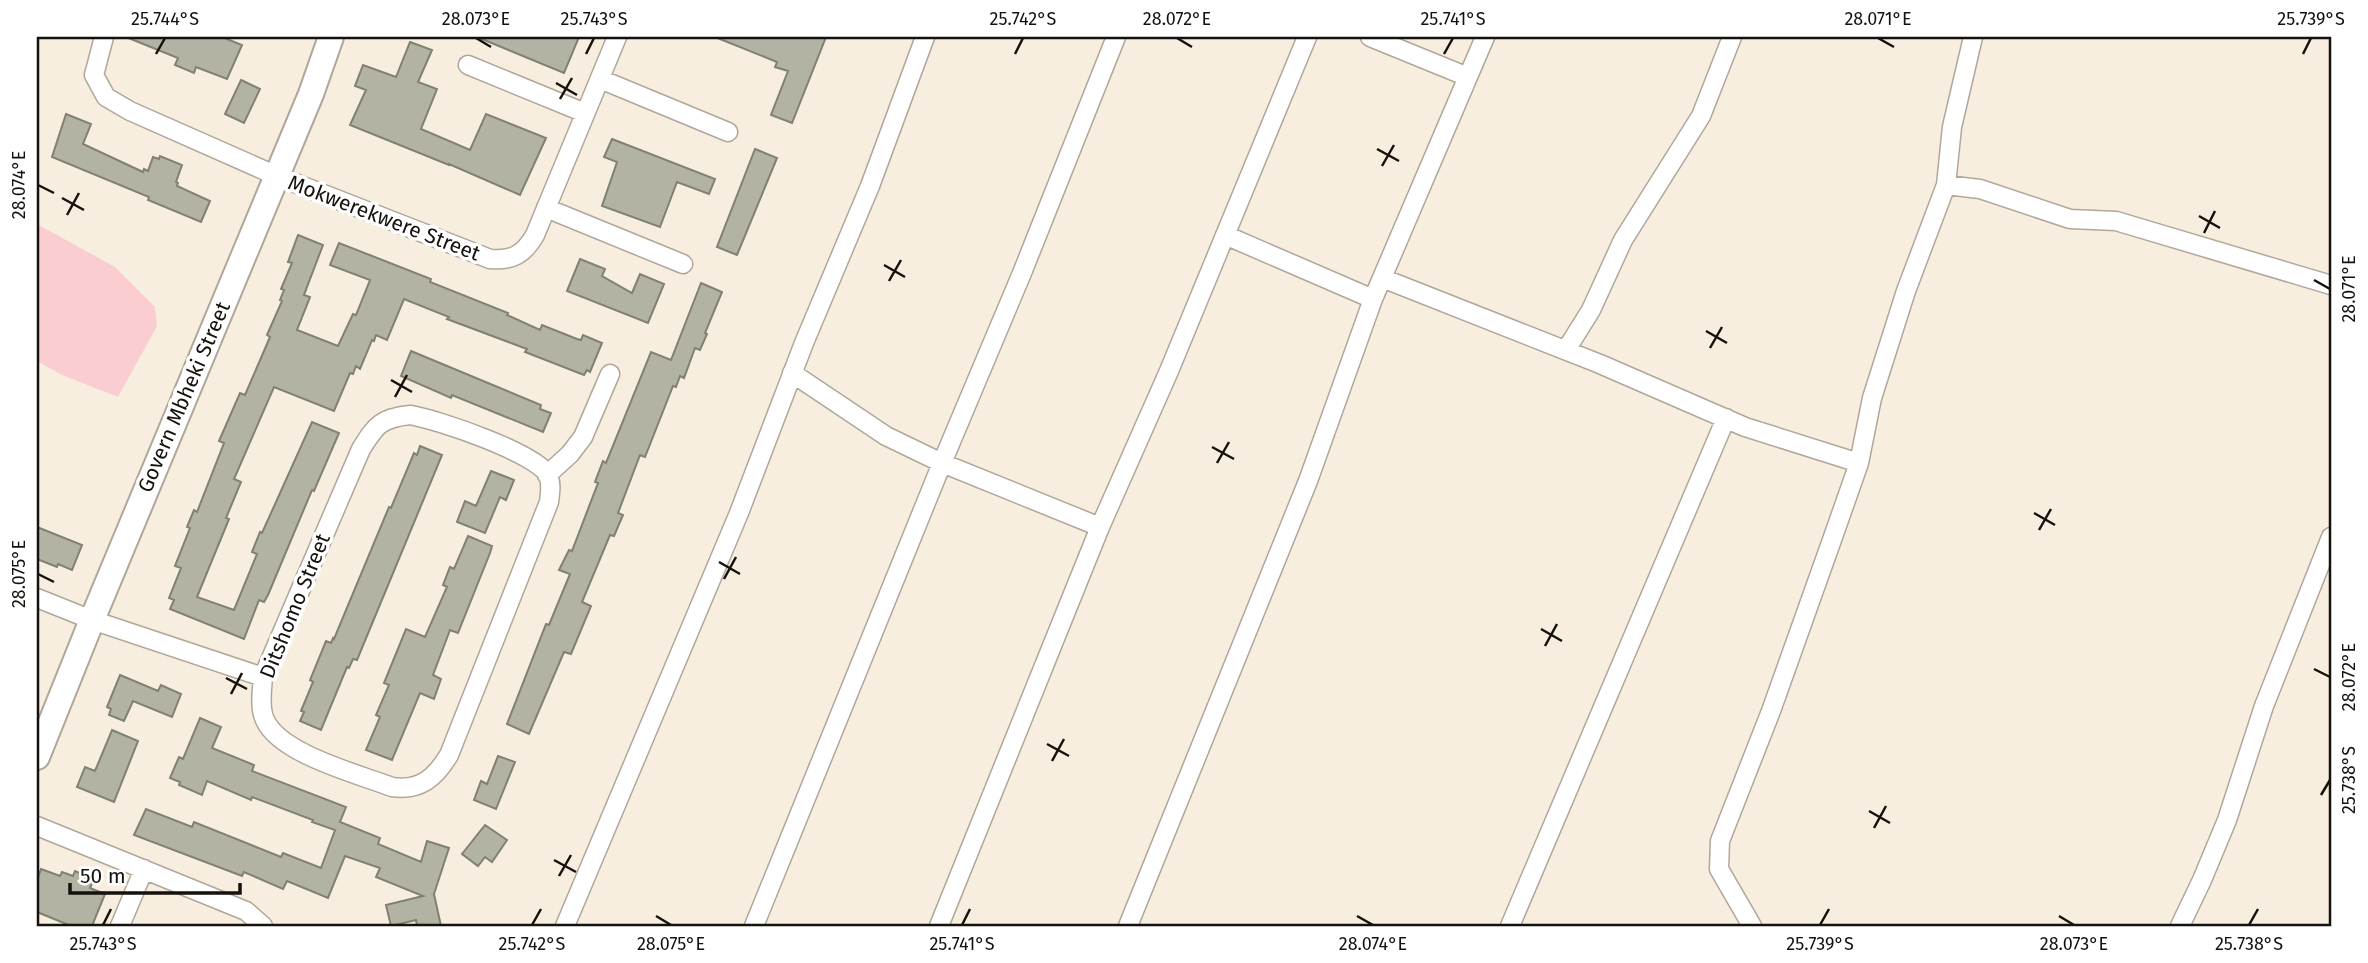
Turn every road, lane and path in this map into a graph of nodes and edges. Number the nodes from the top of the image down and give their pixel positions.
1 (104, 37) edge
2 (331, 37) edge
3 (617, 37) edge
4 (925, 37) edge
5 (1116, 37) edge
6 (1307, 37) edge
7 (1370, 37) edge
8 (1485, 37) edge
9 (1731, 37) edge
10 (1973, 37) edge
11 (468, 65) dead end
12 (1468, 77) junction
13 (600, 79) junction
14 (585, 113) junction
15 (728, 132) dead end
16 (277, 176) junction
17 (1946, 185) junction
18 (546, 208) junction
19 (1225, 235) junction
20 (683, 264) dead end
21 (1382, 278) junction
22 (2331, 285) edge
23 (1373, 299) junction
24 (1566, 350) junction
25 (792, 373) junction
26 (610, 374) dead end
27 (1726, 418) junction
28 (942, 463) junction
29 (1858, 463) junction
30 (548, 475) junction
31 (1100, 527) junction
32 (2331, 537) edge
33 (37, 598) edge
34 (92, 620) junction
35 (263, 677) junction
36 (37, 757) edge
37 (37, 826) edge
38 (144, 869) junction
39 (120, 926) edge
40 (263, 926) edge
41 (565, 926) edge
42 (754, 926) edge
43 (940, 926) edge
44 (1128, 926) edge
45 (1510, 926) edge
46 (1752, 926) edge
47 (2180, 926) edge

1 - 16 street
2 - 16 street, Govern Mbheki Street
3 - 13 street, Mokwerekwere Street
4 - 25 street
5 - 28 street
6 - 19 street
7 - 12 street
8 - 12 street
9 - 24 street
10 - 17 street
11 - 14 street
12 - 21 street
13 - 14 street, Mokwerekwere Street
13 - 15 street
14 - 18 street, Mokwerekwere Street
16 - 18 street, Mokwerekwere Street
16 - 34 street, Govern Mbheki Street
17 - 22 street
17 - 29 street
18 - 20 street
19 - 23 street
19 - 31 street
21 - 23 street
21 - 24 street
23 - 44 street
24 - 27 street
25 - 28 street
25 - 41 street
26 - 30 street
27 - 29 street
27 - 45 street
28 - 31 street
28 - 42 street
29 - 46 street
30 - 35 street, Ditshomo Street
30 - 35 street, Ditshomo Street
31 - 43 street
32 - 47 street
33 - 34 street
34 - 35 street
34 - 36 street, Govern Mbheki Street
37 - 38 street
38 - 39 street
38 - 40 street

